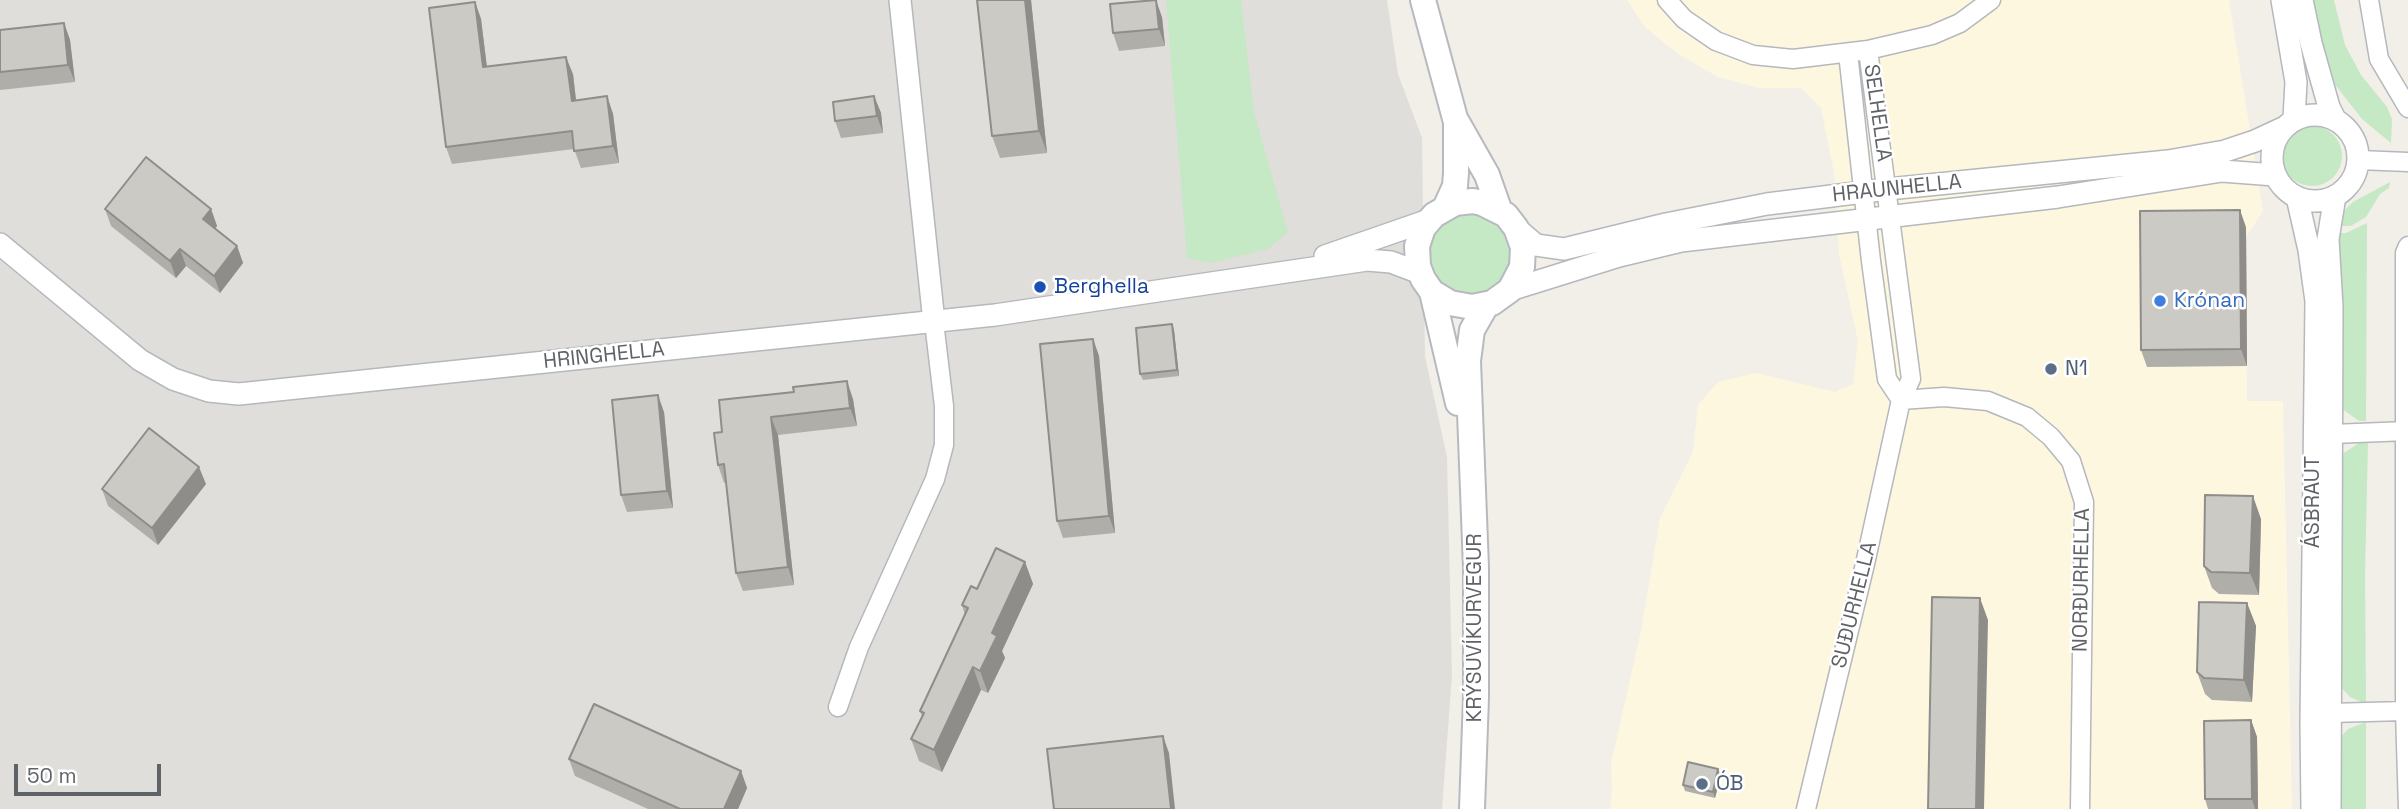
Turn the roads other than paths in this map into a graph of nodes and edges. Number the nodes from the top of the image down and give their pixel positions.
1 (900, 0) edge
2 (1423, 0) edge
3 (1667, 0) edge
4 (1991, 0) edge
5 (2282, 0) edge
6 (2302, 0) edge
7 (2369, 0) edge
8 (1868, 50) junction
9 (1849, 53) junction
10 (2408, 108) edge
11 (2335, 119) junction
12 (1456, 122) junction
13 (2289, 124) junction
14 (2359, 160) junction
15 (2408, 162) edge
16 (2275, 175) junction
17 (1888, 189) junction
18 (1863, 192) junction
19 (2335, 196) junction
20 (2297, 197) junction
21 (1499, 209) junction
22 (1438, 213) junction
23 (1892, 218) junction
24 (1867, 221) junction
25 (1516, 228) junction
26 (0, 244) edge
27 (2408, 246) edge
28 (1268, 275) junction
29 (1426, 282) junction
30 (1510, 290) junction
31 (1487, 304) junction
32 (934, 321) junction
33 (1901, 400) junction
34 (2407, 431) edge
35 (2333, 434) junction
36 (1470, 447) junction
37 (838, 707) dead end
38 (2406, 710) junction
39 (2330, 713) junction
40 (1472, 809) edge
41 (1806, 809) edge
42 (2080, 809) edge
43 (2312, 809) edge
44 (2330, 809) edge
45 (2408, 809) edge

1 - 32 street
2 - 12 main road
3 - 9 street, SELHELLA
4 - 8 street, SELHELLA
5 - 13 street
6 - 11 street
7 - 10 street
8 - 9 street, SELHELLA
8 - 17 street, SELHELLA
9 - 18 street, SELHELLA
11 - 13 street
11 - 14 street
12 - 21 main road
12 - 22 main road
13 - 16 street
13 - 17 street, HRAUNHELLA
14 - 15 street
14 - 19 street
16 - 20 street
16 - 23 street, HRAUNHELLA
17 - 18 street, HRAUNHELLA
17 - 23 street, SELHELLA
18 - 24 street, SELHELLA
18 - 25 street, HRAUNHELLA
19 - 20 street
19 - 35 street, ÁSBRAUT
20 - 43 street, ÁSBRAUT
21 - 22 main road
21 - 25 main road
22 - 28 street
22 - 29 main road
23 - 24 street, HRAUNHELLA
23 - 33 street, SUÐURHELLA
24 - 30 street, HRAUNHELLA
24 - 33 street
25 - 30 main road
26 - 32 street, HRINGHELLA
27 - 34 street
28 - 29 street
28 - 32 street
29 - 31 main road
29 - 36 main road, KRÝSUVÍKURVEGUR
30 - 31 main road
31 - 36 main road, KRÝSUVÍKURVEGUR
32 - 37 street
33 - 41 street, SUÐURHELLA
33 - 42 street, NORÐURHELLA
34 - 35 street
34 - 38 street
35 - 39 street, ÁSBRAUT
36 - 40 main road, KRÝSUVÍKURVEGUR
38 - 39 street
38 - 45 street
39 - 44 street, ÁSBRAUT

